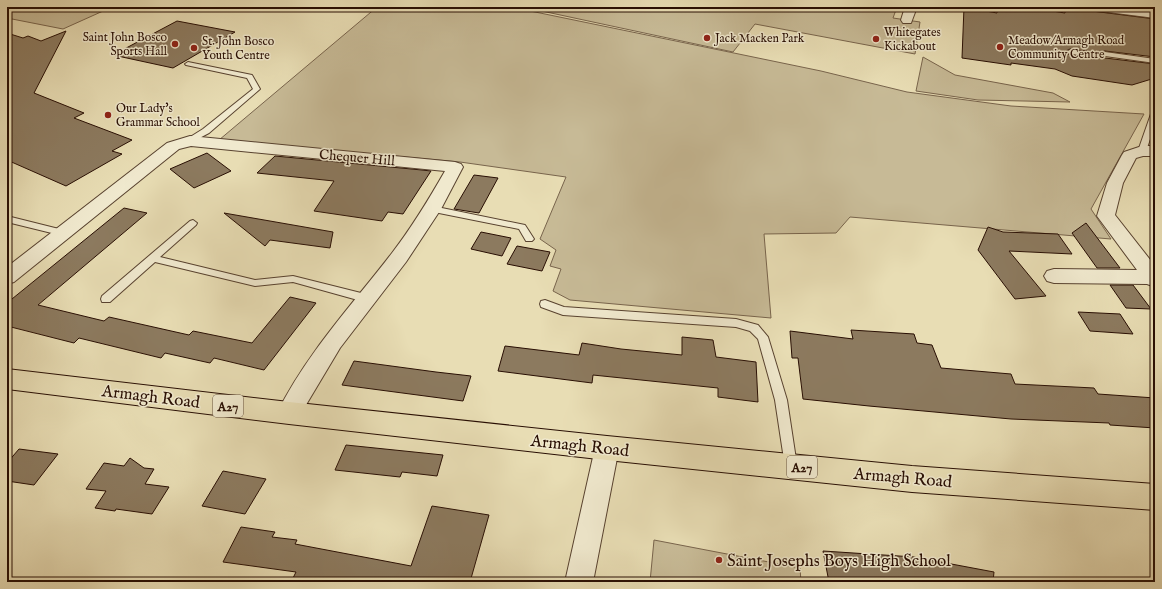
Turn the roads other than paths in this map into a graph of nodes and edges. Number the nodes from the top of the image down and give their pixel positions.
1 (911, 7) edge
2 (1092, 7) edge
3 (1155, 15) edge
4 (907, 20) dead end
5 (1070, 52) dead end
6 (1155, 61) edge
7 (188, 64) dead end
8 (1155, 113) edge
9 (190, 141) junction
10 (1148, 151) edge
11 (432, 209) junction
12 (7, 219) edge
13 (193, 223) dead end
14 (64, 233) junction
15 (529, 239) dead end
16 (1135, 254) junction
17 (1155, 254) edge
18 (153, 258) junction
19 (1054, 276) dead end
20 (7, 277) edge
21 (1154, 278) edge
22 (365, 298) junction
23 (106, 299) dead end
24 (545, 304) dead end
25 (7, 378) edge
26 (289, 413) junction
27 (607, 448) junction
28 (791, 466) junction
29 (1155, 497) edge
30 (579, 582) edge

1 - 4 street
2 - 3 street
5 - 6 lane
7 - 9 lane
8 - 10 lane
9 - 11 street, Chequer Hill
9 - 14 street, Chequer Hill
10 - 16 street
11 - 15 lane
11 - 22 street, Chequer Hill
12 - 14 lane
13 - 18 lane
14 - 20 street, Chequer Hill
16 - 17 street
16 - 21 street
18 - 22 lane
18 - 23 lane
19 - 21 street
22 - 26 street, Chequer Hill
24 - 28 lane
25 - 26 main road, Armagh Road / A27
26 - 27 main road, Armagh Road / A27
27 - 28 main road, Armagh Road / A27
27 - 30 street
28 - 29 main road, Armagh Road / A27

